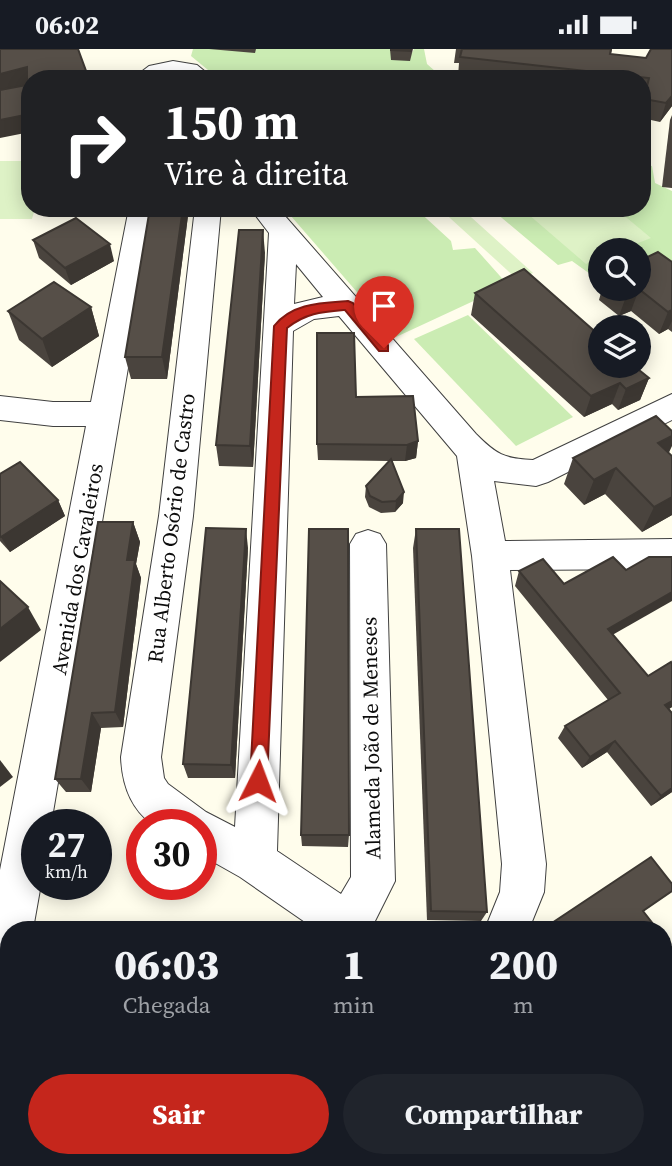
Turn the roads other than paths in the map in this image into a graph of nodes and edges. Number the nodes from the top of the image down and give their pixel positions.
1 (140, 217) edge
2 (207, 217) edge
3 (273, 219) edge
4 (348, 306) junction
5 (280, 326) junction
6 (0, 408) edge
7 (105, 414) junction
8 (660, 421) edge
9 (473, 453) junction
10 (522, 474) junction
11 (483, 509) junction
12 (368, 544) dead end
13 (672, 554) edge
14 (490, 556) junction
15 (168, 809) edge
16 (217, 840) edge
17 (254, 862) junction
18 (12, 921) edge
19 (342, 921) edge
20 (354, 921) edge
21 (511, 921) edge

1 - 7 street, Avenida dos Cavaleiros
2 - 15 street, Rua Alberto Osório de Castro
3 - 4 street
3 - 5 street
4 - 5 street
4 - 9 street
5 - 17 street
6 - 7 street
7 - 18 street, Avenida dos Cavaleiros
8 - 10 street
9 - 10 street
9 - 11 street
10 - 11 street
11 - 14 street
12 - 20 street, Alameda João de Meneses
13 - 14 street
14 - 21 street
16 - 17 street
17 - 19 street

